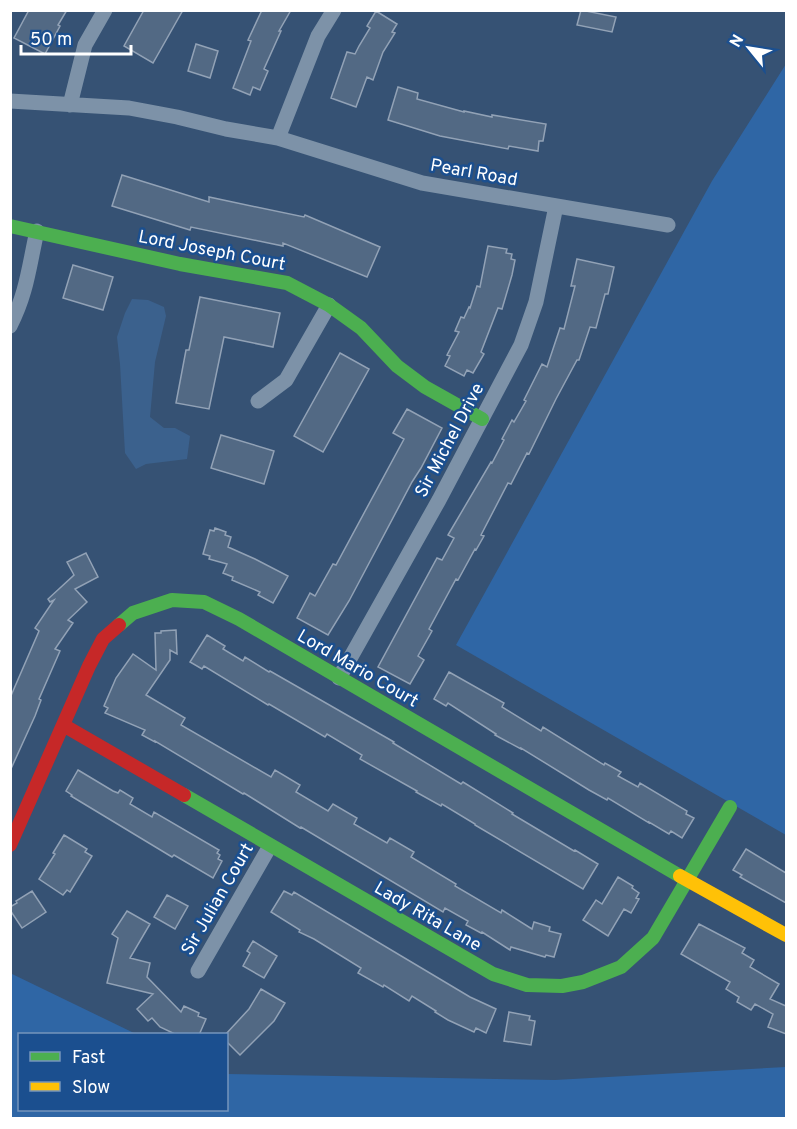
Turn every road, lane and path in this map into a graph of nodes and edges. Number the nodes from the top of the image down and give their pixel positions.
1 (105, 10) edge
2 (334, 10) edge
3 (10, 101) edge
4 (70, 105) junction
5 (278, 138) junction
6 (556, 206) junction
7 (668, 225) dead end
8 (10, 226) edge
9 (37, 231) junction
10 (328, 305) junction
11 (10, 326) edge
12 (258, 401) dead end
13 (482, 419) junction
14 (339, 678) junction
15 (63, 724) junction
16 (730, 807) dead end
17 (10, 845) edge
18 (270, 846) junction
19 (687, 880) junction
20 (786, 935) edge
21 (198, 971) dead end

1 - 4 street
2 - 5 street
3 - 4 street, Pearl Road
4 - 5 street, Pearl Road
5 - 6 street, Pearl Road
6 - 7 street, Pearl Road
6 - 13 street, Sir Michel Drive
8 - 9 street, Lord Joseph Court
9 - 10 street, Lord Joseph Court
9 - 11 street
10 - 12 street
10 - 13 street, Lord Joseph Court
13 - 14 street, Sir Michel Drive
14 - 15 street, Lord Mario Court
14 - 19 street, Lord Mario Court
15 - 17 street, Lord Mario Court
15 - 18 street, Lady Rita Lane
16 - 19 street, Lady Rita Lane
18 - 19 street, Lady Rita Lane
18 - 21 street, Sir Julian Court
19 - 20 street, Lord Mario Court

